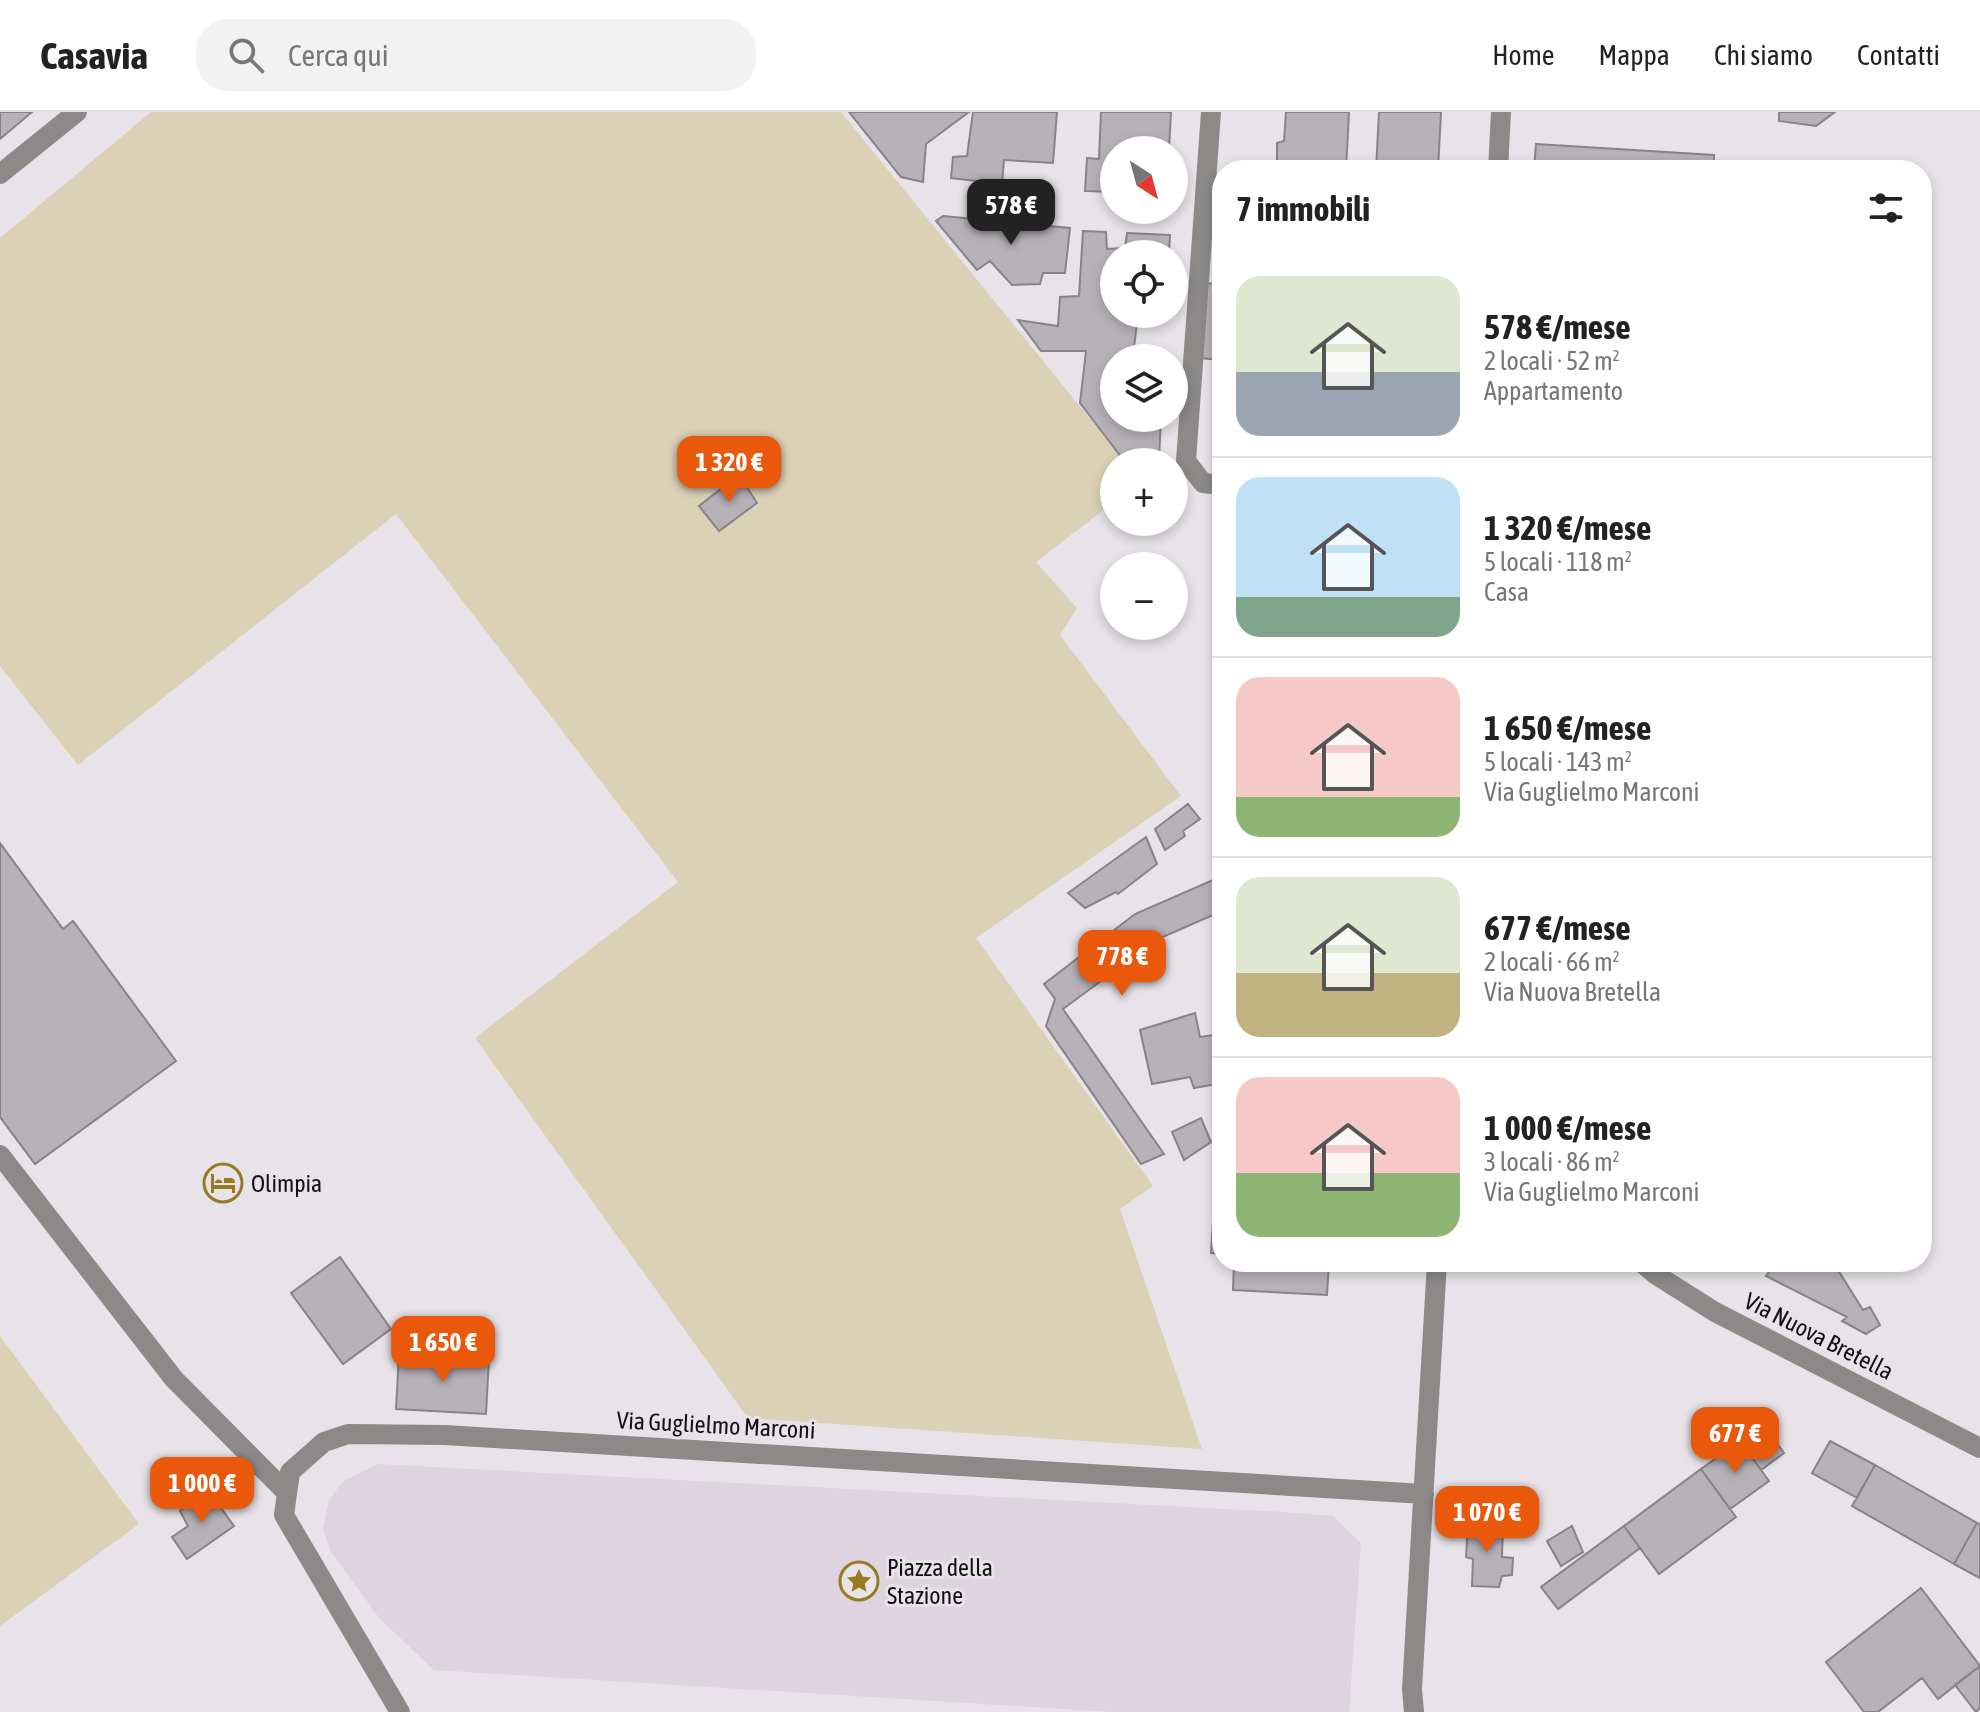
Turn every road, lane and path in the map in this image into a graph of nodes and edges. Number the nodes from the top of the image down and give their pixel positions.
1 (77, 112) edge
2 (1211, 112) edge
3 (1501, 112) edge
4 (1499, 160) edge
5 (0, 174) edge
6 (1212, 484) edge
7 (0, 1155) edge
8 (1436, 1272) edge
9 (1653, 1272) edge
10 (1980, 1448) edge
11 (287, 1493) junction
12 (1424, 1494) junction
13 (400, 1712) edge
14 (1414, 1712) edge

1 - 5 street
2 - 6 street
3 - 4 street
7 - 11 street
8 - 12 street
9 - 10 street, Via Nuova Bretella
11 - 12 street, Via Guglielmo Marconi
11 - 13 street
12 - 14 street

